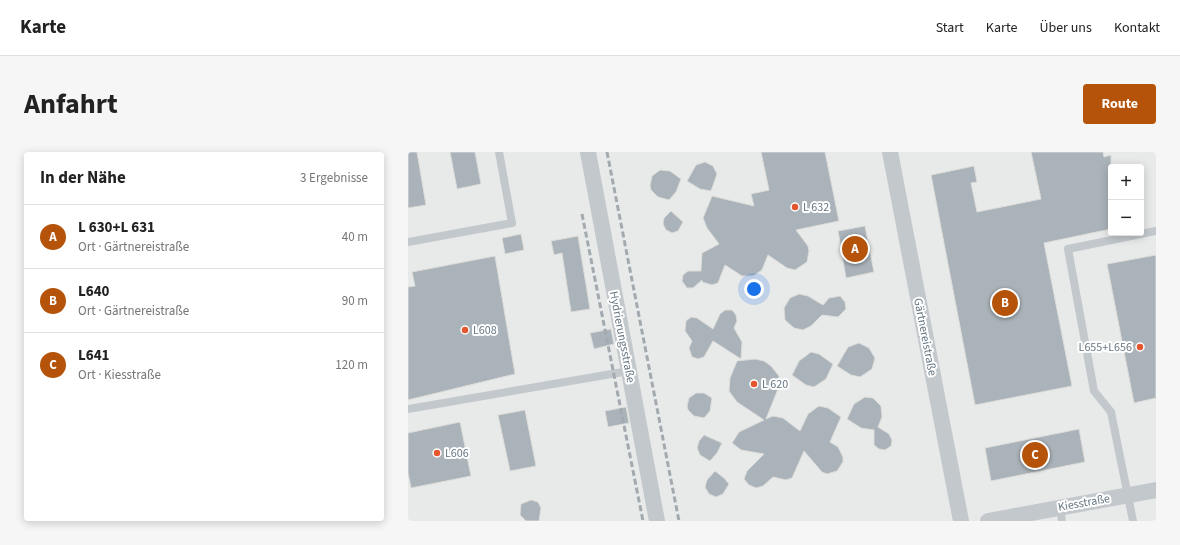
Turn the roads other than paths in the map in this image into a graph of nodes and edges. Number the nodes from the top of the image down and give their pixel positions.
1 (499, 152) edge
2 (588, 152) edge
3 (890, 152) edge
4 (1156, 231) edge
5 (408, 242) edge
6 (629, 371) junction
7 (408, 409) edge
8 (1156, 490) edge
9 (1128, 495) junction
10 (1061, 514) edge
11 (657, 521) edge
12 (961, 521) edge
13 (988, 521) edge
14 (1133, 521) edge

1 - 5 lane
2 - 6 street, Hydrierungsstraße
3 - 12 street, Gärtnereistraße
4 - 9 lane
6 - 7 lane
6 - 11 street, Hydrierungsstraße
8 - 9 street, Kiesstraße
9 - 10 street, Kiesstraße
9 - 14 lane
10 - 13 street, Kiesstraße

